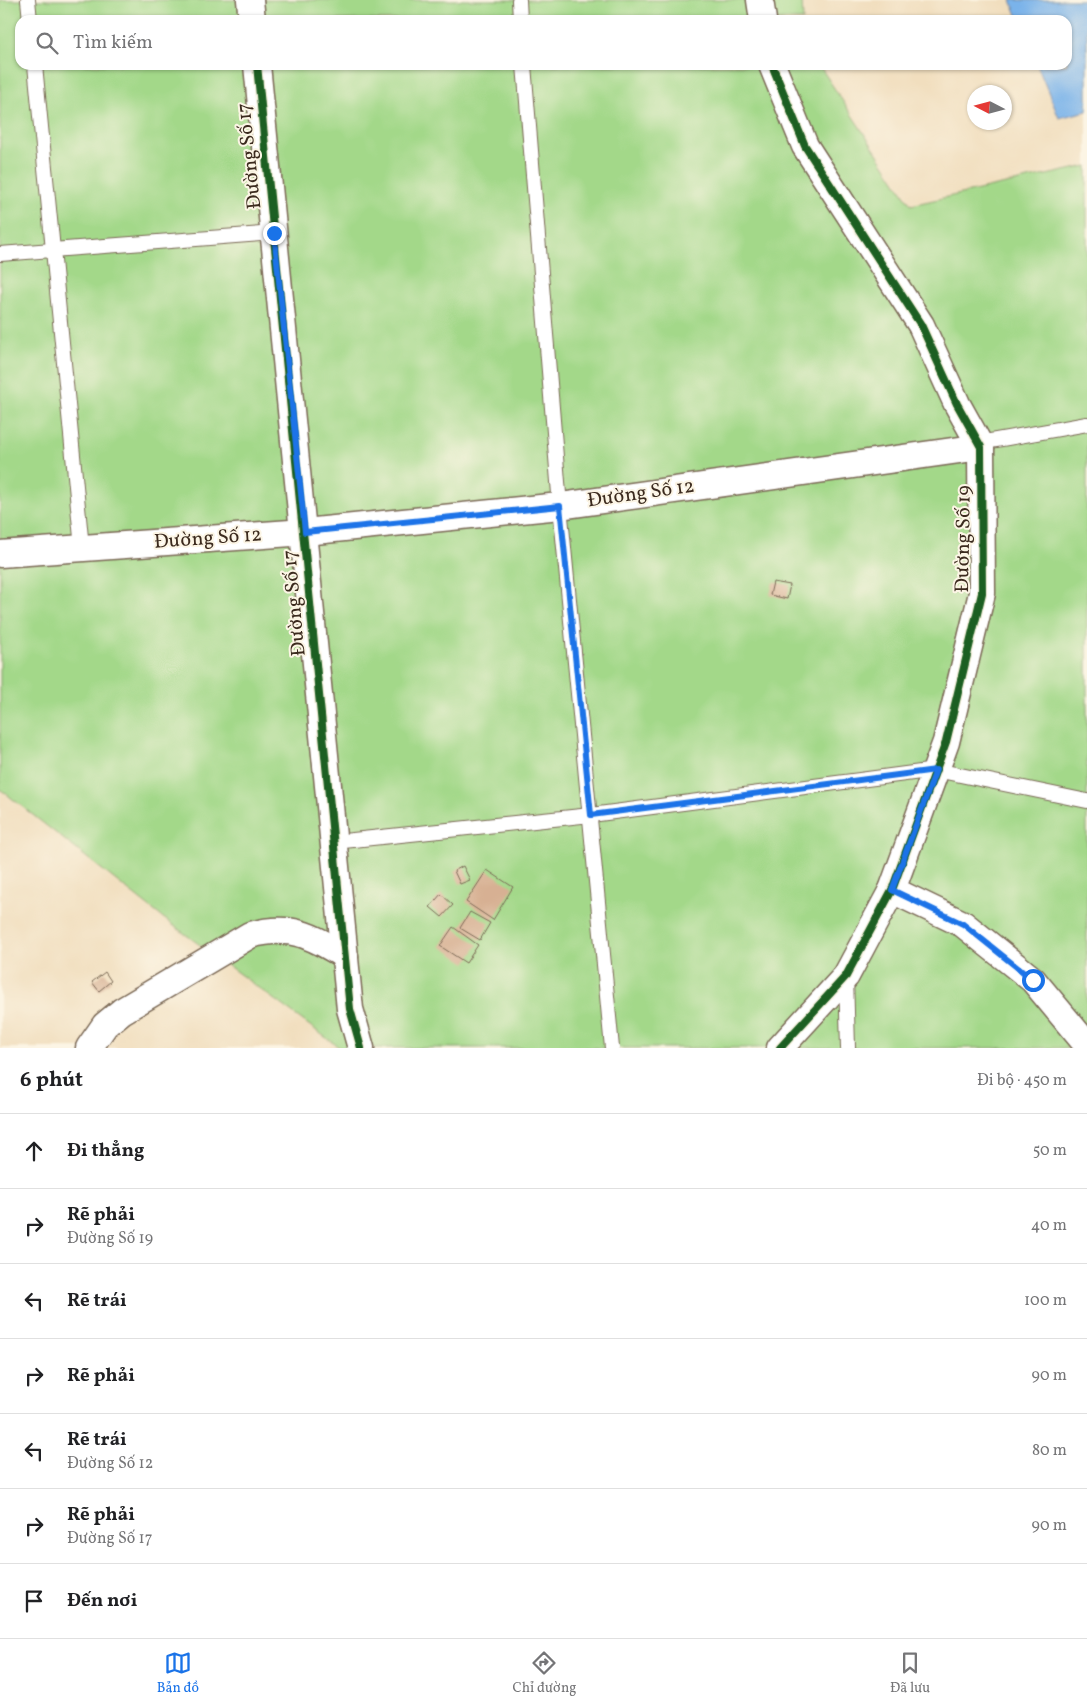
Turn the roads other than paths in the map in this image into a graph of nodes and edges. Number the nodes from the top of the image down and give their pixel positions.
1 (28, 0) edge
2 (250, 0) edge
3 (519, 0) edge
4 (760, 0) edge
5 (30, 15) edge
6 (252, 15) edge
7 (520, 15) edge
8 (763, 15) edge
9 (36, 70) edge
10 (258, 70) edge
11 (524, 70) edge
12 (774, 70) edge
13 (274, 233) junction
14 (54, 250) junction
15 (0, 254) edge
16 (1087, 424) edge
17 (980, 445) junction
18 (560, 506) junction
19 (305, 532) junction
20 (82, 548) junction
21 (0, 554) edge
22 (936, 770) junction
23 (1087, 801) edge
24 (591, 815) junction
25 (334, 842) junction
26 (892, 890) junction
27 (345, 956) junction
28 (846, 976) junction
29 (1087, 1045) edge
30 (89, 1048) edge
31 (361, 1048) edge
32 (612, 1048) edge
33 (780, 1048) edge
34 (848, 1048) edge

1 - 5 lane
2 - 6 street
3 - 7 lane
4 - 8 street
9 - 14 lane
10 - 13 street, Đường Số 17
11 - 18 lane
12 - 17 street, Đường Số 19
13 - 14 lane
13 - 19 street, Đường Số 17
14 - 15 lane
14 - 20 lane
16 - 17 lane
17 - 18 street, Đường Số 12
17 - 22 street, Đường Số 19
18 - 19 street, Đường Số 12
18 - 24 lane
19 - 20 street, Đường Số 12
19 - 25 street, Đường Số 17
20 - 21 street, Đường Số 12
22 - 23 lane
22 - 24 lane
22 - 26 street, Đường Số 19
24 - 25 lane
24 - 32 lane
25 - 27 street, Đường Số 17
26 - 28 street, Đường Số 19
26 - 29 street
27 - 30 street
27 - 31 street, Đường Số 17
28 - 33 street, Đường Số 19
28 - 34 lane

